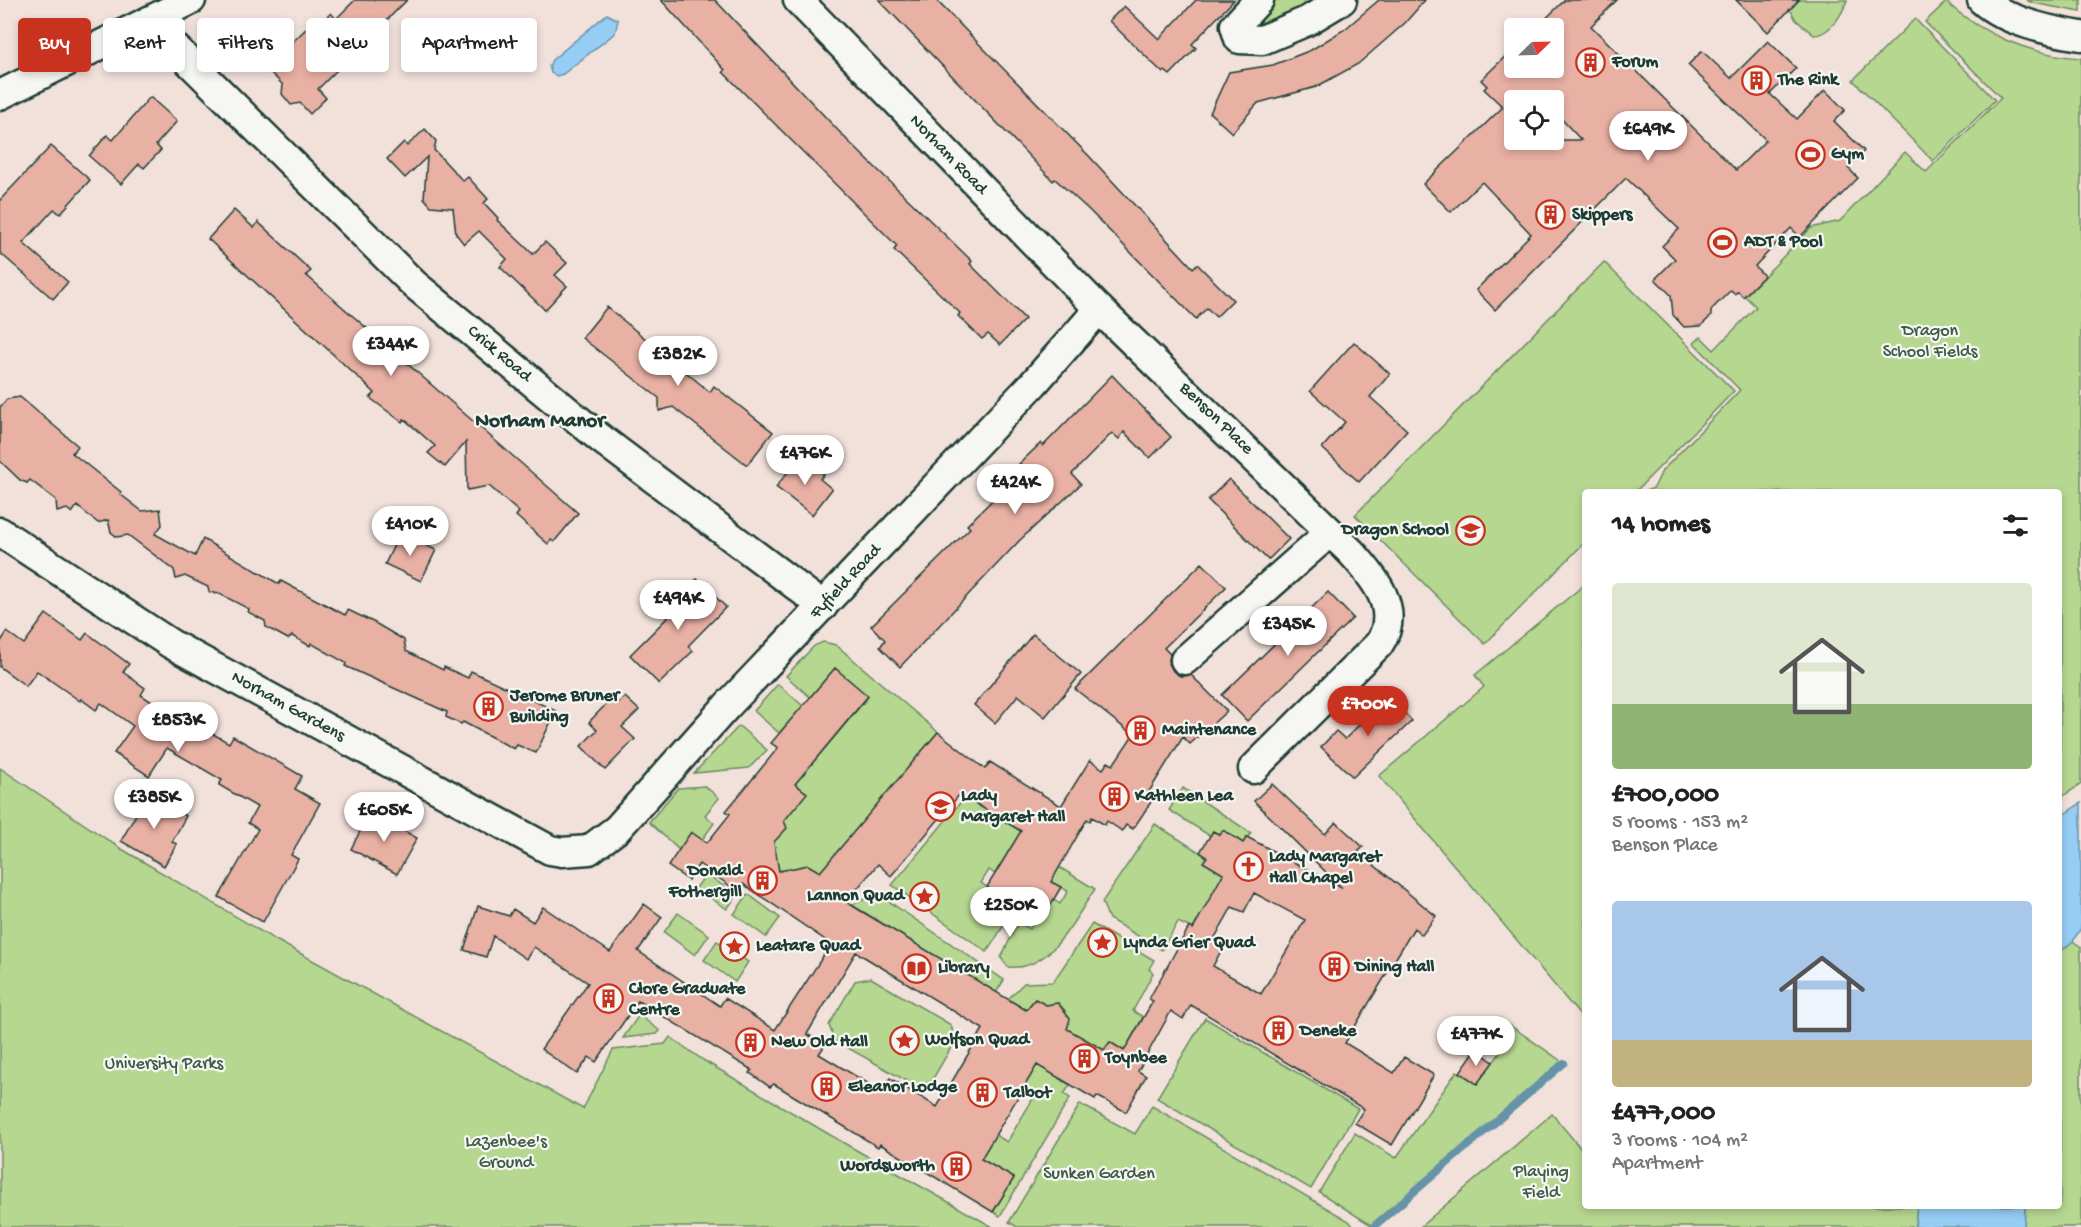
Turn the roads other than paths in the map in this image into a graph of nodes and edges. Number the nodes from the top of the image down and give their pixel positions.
1 (191, 0) edge
2 (798, 0) edge
3 (1259, 0) edge
4 (1342, 0) edge
5 (1982, 0) edge
6 (156, 18) edge
7 (2081, 36) edge
8 (103, 44) edge
9 (185, 58) edge
10 (0, 95) edge
11 (1099, 309) junction
12 (0, 532) edge
13 (1330, 532) junction
14 (823, 606) junction
15 (1185, 660) dead end
16 (1253, 769) dead end
17 (589, 850) joint

1 - 6 street
2 - 11 street, Norham Road
3 - 4 street
5 - 7 street
8 - 10 street
9 - 14 street, Crick Road
11 - 13 street, Benson Place
11 - 14 street, Fyfield Road
12 - 17 street, Norham Gardens
13 - 15 street
13 - 16 street, Benson Place
14 - 17 street, Fyfield Road

